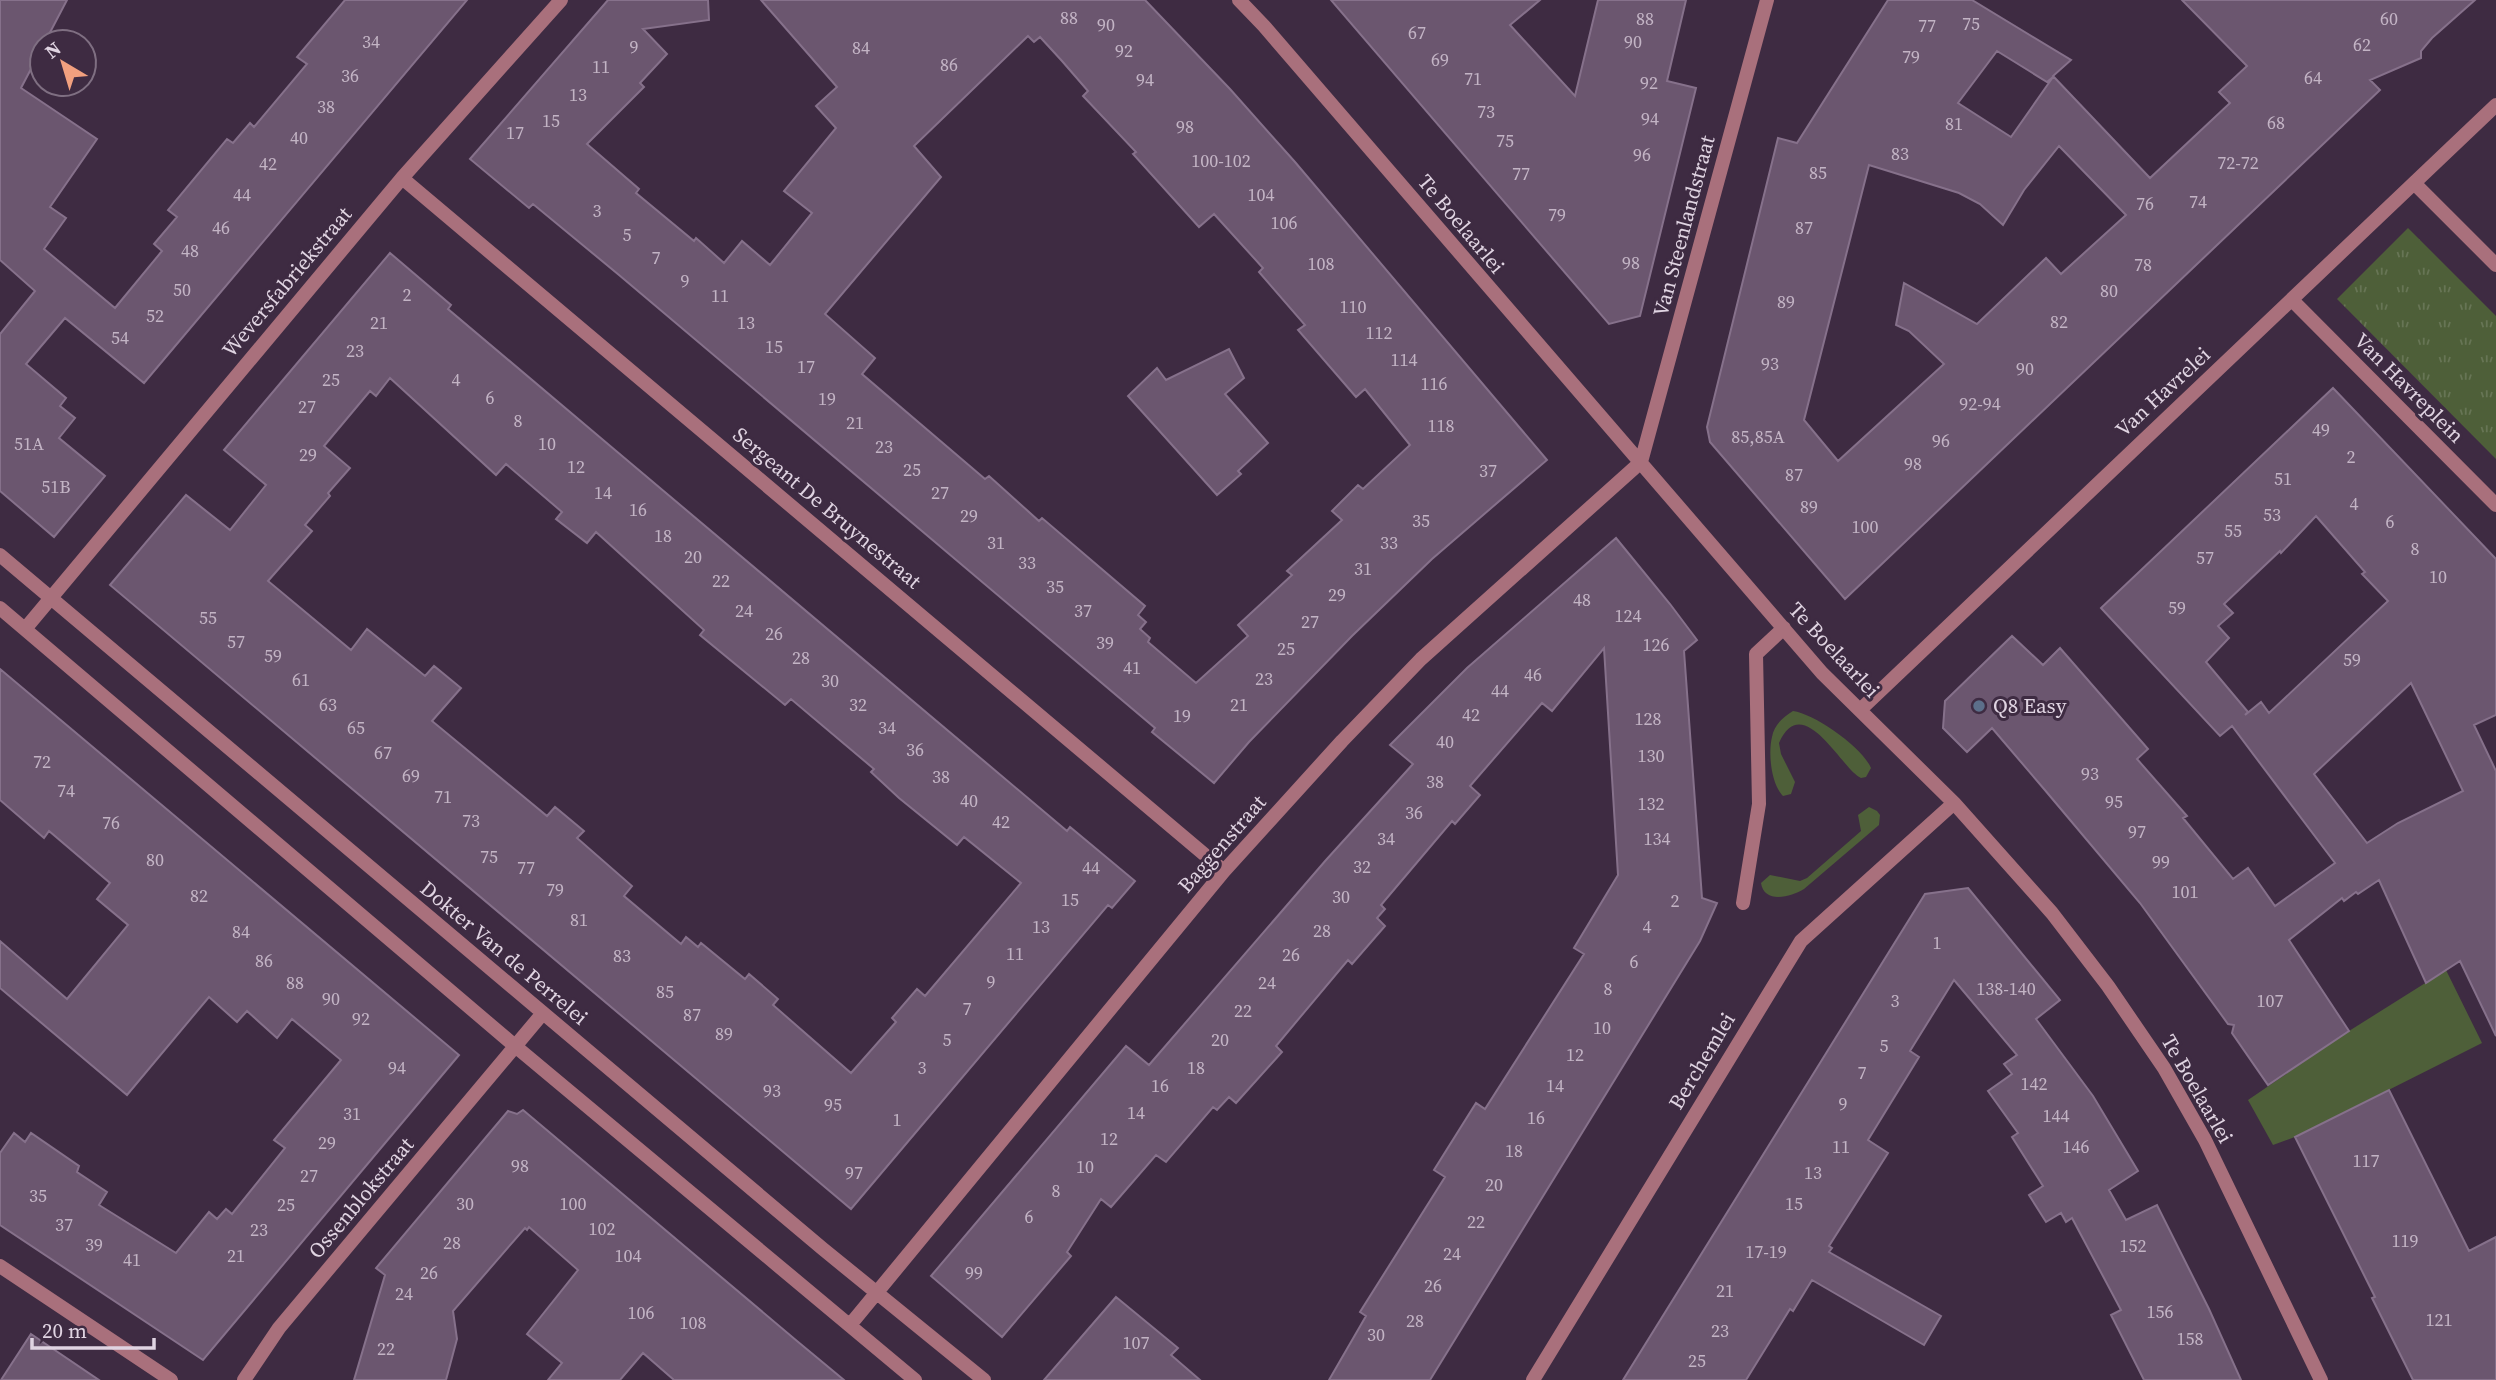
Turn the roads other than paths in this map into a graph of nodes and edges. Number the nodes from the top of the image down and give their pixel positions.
1 (561, 0) edge
2 (1239, 0) edge
3 (1767, 0) edge
4 (2496, 105) edge
5 (402, 178) junction
6 (2414, 183) junction
7 (2496, 265) edge
8 (2292, 300) junction
9 (1642, 462) junction
10 (2496, 505) edge
11 (0, 555) edge
12 (51, 597) junction
13 (0, 608) edge
14 (1784, 628) junction
15 (25, 629) junction
16 (1860, 710) junction
17 (1954, 803) junction
18 (1224, 872) junction
19 (1743, 903) dead end
20 (543, 1013) junction
21 (515, 1046) junction
22 (0, 1266) edge
23 (877, 1293) junction
24 (850, 1325) junction
25 (171, 1380) edge
26 (244, 1380) edge
27 (915, 1380) edge
28 (984, 1380) edge
29 (1533, 1380) edge
30 (2321, 1380) edge

1 - 5 street, Weversfabriekstraat
2 - 9 street, Te Boelaarlei
3 - 9 street, Van Steenlandstraat
4 - 6 street, Van Havrelei
5 - 12 street, Weversfabriekstraat
5 - 18 street, Sergeant De Bruynestraat
6 - 7 street
6 - 8 street, Van Havrelei
8 - 10 street, Van Havreplein
8 - 16 street, Van Havrelei
9 - 14 street, Te Boelaarlei
9 - 18 street, Baggenstraat
11 - 12 street, Dokter Van de Perrelei
12 - 15 street, Weversfabriekstraat
12 - 20 street, Dokter Van de Perrelei
13 - 15 street
14 - 16 street, Te Boelaarlei
14 - 19 street
15 - 21 street
16 - 17 street, Te Boelaarlei
17 - 29 street, Berchemlei
17 - 30 street, Te Boelaarlei
18 - 23 street, Baggenstraat
20 - 21 street, Ossenblokstraat
20 - 23 street, Dokter Van de Perrelei
21 - 24 street
21 - 26 street, Ossenblokstraat
22 - 25 street
23 - 24 street, Baggenstraat
23 - 28 street, Dokter Van de Perrelei
24 - 27 street

